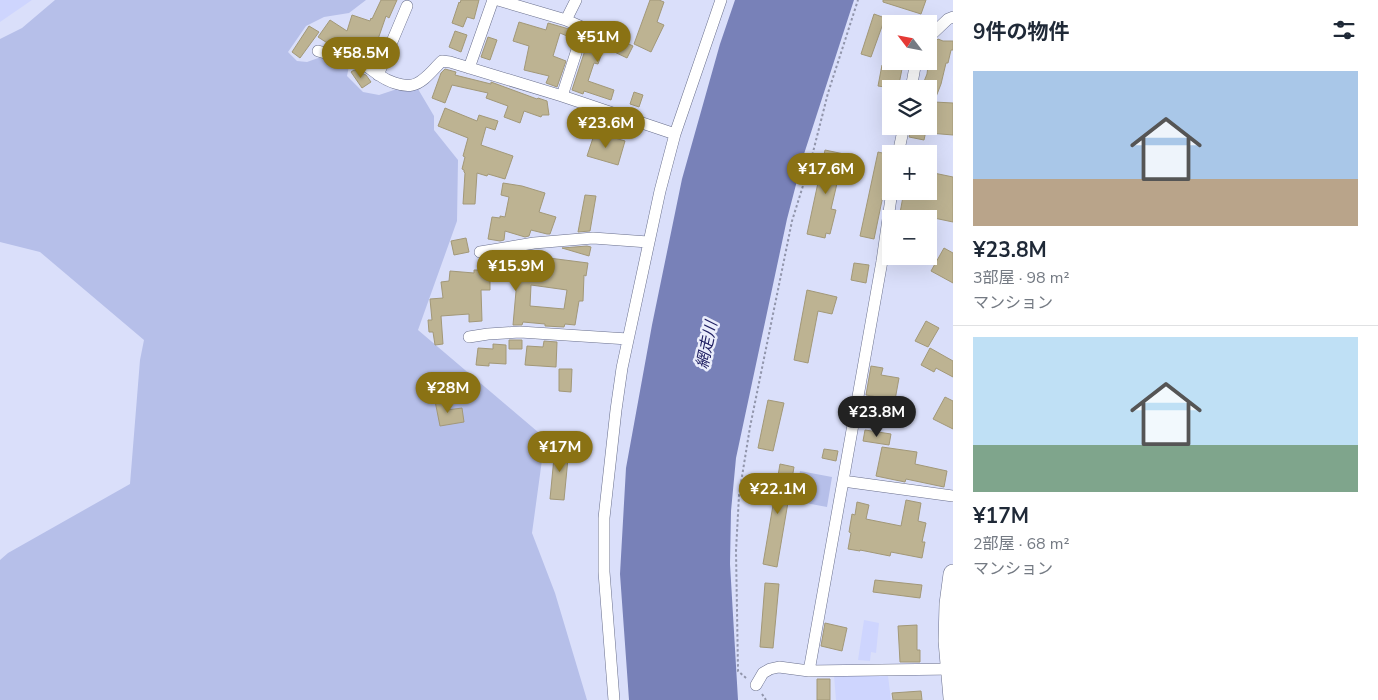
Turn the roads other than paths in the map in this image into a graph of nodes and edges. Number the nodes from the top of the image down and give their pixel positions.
1 (493, 0) edge
2 (498, 0) edge
3 (576, 0) edge
4 (721, 0) edge
5 (407, 6) dead end
6 (953, 17) edge
7 (566, 20) junction
8 (938, 28) edge
9 (318, 51) dead end
10 (469, 68) junction
11 (378, 75) junction
12 (562, 96) junction
13 (675, 134) junction
14 (891, 200) edge
15 (648, 242) junction
16 (480, 252) dead end
17 (469, 337) dead end
18 (628, 339) junction
19 (843, 481) junction
20 (953, 496) edge
21 (953, 574) edge
22 (951, 668) edge
23 (808, 671) junction
24 (756, 685) dead end
25 (953, 698) edge
26 (614, 700) edge

1 - 10 street
2 - 7 street
3 - 7 street
4 - 13 street
5 - 11 street
6 - 8 street
7 - 12 street
9 - 11 street
10 - 11 street
10 - 12 street
12 - 13 street
13 - 15 street
14 - 19 street
15 - 16 street
15 - 18 street
17 - 18 street
18 - 26 street
19 - 20 street
19 - 23 street
21 - 22 highway
22 - 23 street
22 - 25 highway
23 - 24 street

